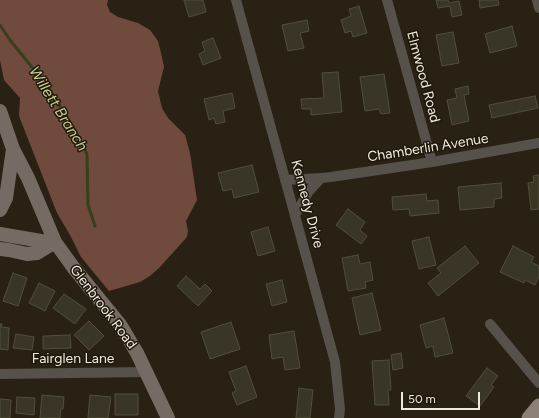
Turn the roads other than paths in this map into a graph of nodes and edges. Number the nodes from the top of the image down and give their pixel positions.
1 (236, 0) edge
2 (387, 0) edge
3 (537, 0) edge
4 (539, 8) edge
5 (0, 111) edge
6 (539, 143) edge
7 (13, 149) junction
8 (432, 162) junction
9 (321, 178) junction
10 (285, 180) junction
11 (0, 210) edge
12 (295, 215) junction
13 (0, 234) edge
14 (55, 242) junction
15 (0, 249) edge
16 (490, 324) dead end
17 (147, 372) junction
18 (0, 374) edge
19 (539, 383) edge
20 (539, 406) edge
21 (168, 418) edge
22 (339, 418) edge
23 (529, 418) edge

1 - 10 street, Kennedy Drive
2 - 8 street, Elmwood Road
3 - 4 street
5 - 7 street, Glenbrook Road
6 - 8 street, Chamberlin Avenue
7 - 11 street
7 - 14 street, Glenbrook Road
8 - 9 street, Chamberlin Avenue
9 - 10 street, Chamberlin Avenue
9 - 12 street
10 - 12 street, Kennedy Drive
12 - 22 street, Kennedy Drive
13 - 14 street
14 - 15 street
14 - 17 street, Glenbrook Road
16 - 19 street
17 - 18 street, Fairglen Lane
17 - 21 street, Glenbrook Road
20 - 23 main road

